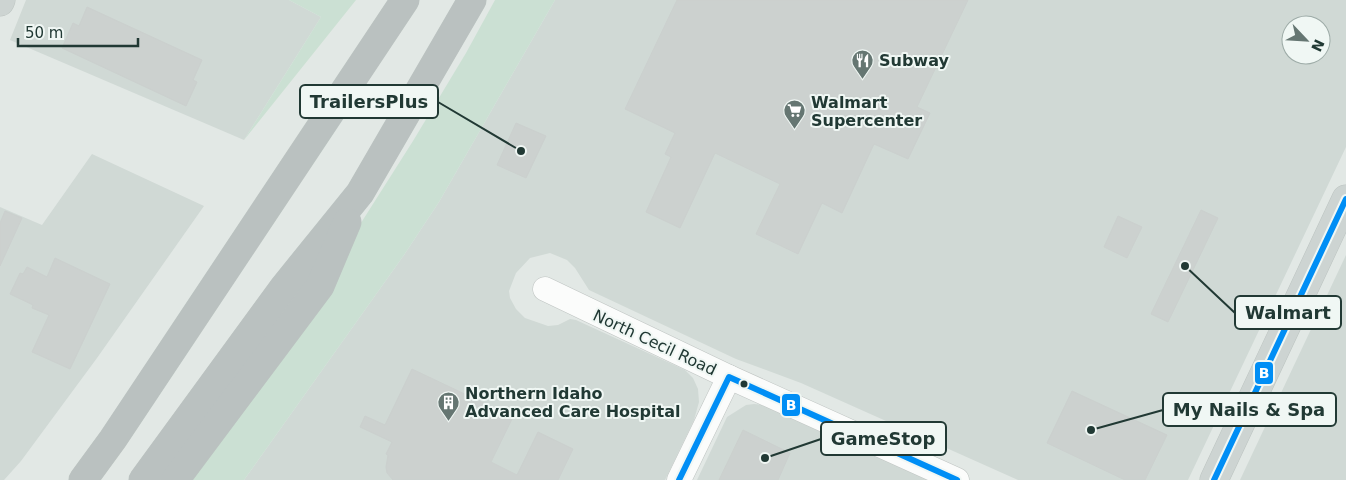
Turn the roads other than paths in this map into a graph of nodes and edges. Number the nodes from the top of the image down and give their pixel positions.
1 (405, 0) edge
2 (472, 0) edge
3 (360, 194) junction
4 (1346, 199) edge
5 (545, 289) dead end
6 (729, 377) junction
7 (113, 439) junction
8 (75, 480) edge
9 (83, 480) edge
10 (143, 480) edge
11 (176, 480) edge
12 (680, 480) edge
13 (957, 480) edge
14 (1214, 480) edge

1 - 7 highway
2 - 3 highway
3 - 10 highway
3 - 11 highway
4 - 14 main road
5 - 6 street, North Cecil Road
6 - 12 street
6 - 13 street, North Cecil Road
7 - 8 highway
7 - 9 highway

